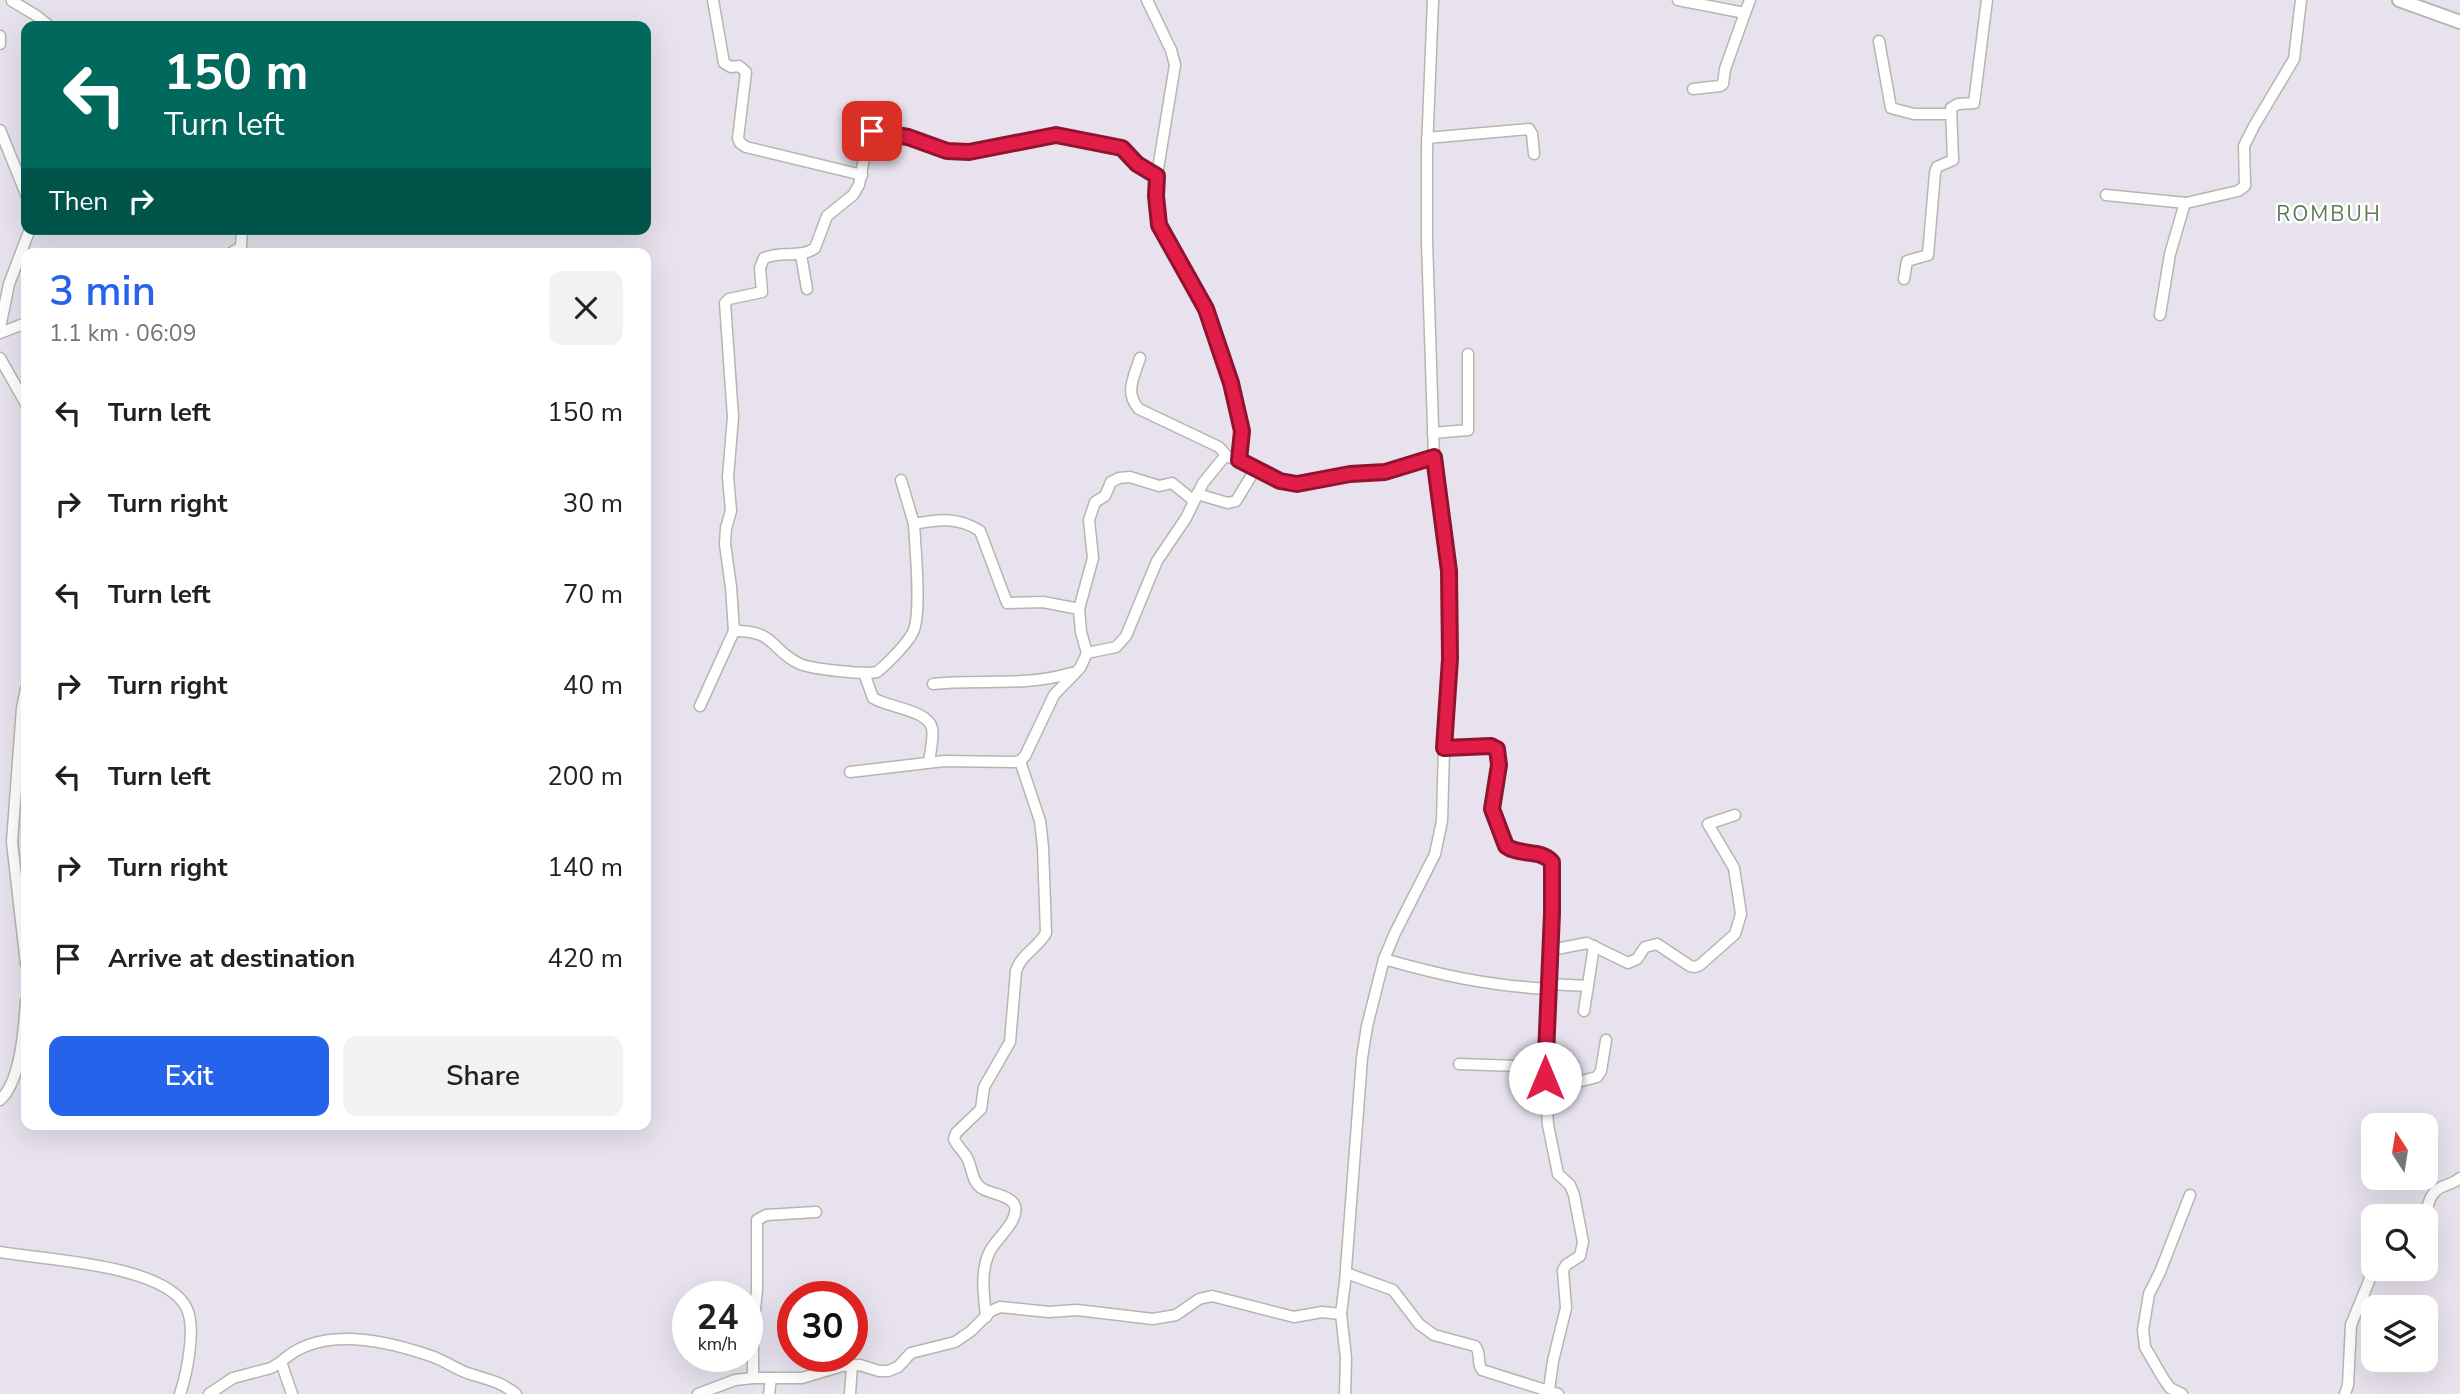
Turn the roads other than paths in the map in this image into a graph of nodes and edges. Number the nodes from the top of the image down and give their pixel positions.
1 (713, 0) edge
2 (1147, 0) edge
3 (1433, 0) edge
4 (1678, 0) edge
5 (1750, 0) edge
6 (1987, 0) edge
7 (2301, 0) edge
8 (2399, 0) edge
9 (12, 1) edge
10 (1745, 13) junction
11 (43, 21) edge
12 (2460, 22) edge
13 (0, 36) edge
14 (1878, 41) dead end
15 (0, 44) edge
16 (1693, 89) dead end
17 (1951, 114) junction
18 (0, 130) edge
19 (1427, 138) junction
20 (1534, 154) dead end
21 (862, 175) junction
22 (1157, 176) junction
23 (21, 182) edge
24 (2106, 195) dead end
25 (2186, 202) junction
26 (21, 253) edge
27 (801, 255) junction
28 (1904, 279) dead end
29 (807, 289) dead end
30 (2160, 315) dead end
31 (21, 325) edge
32 (0, 328) edge
33 (0, 333) edge
34 (1468, 354) dead end
35 (0, 358) edge
36 (1140, 358) dead end
37 (21, 395) edge
38 (1433, 433) junction
39 (1227, 456) junction
40 (1434, 457) junction
41 (1239, 460) junction
42 (1256, 468) junction
43 (901, 480) dead end
44 (1196, 498) junction
45 (914, 524) junction
46 (1079, 609) junction
47 (734, 631) junction
48 (1087, 653) junction
49 (1078, 671) junction
50 (864, 673) junction
51 (933, 684) dead end
52 (700, 706) dead end
53 (21, 721) edge
54 (1444, 748) junction
55 (1020, 761) junction
56 (929, 762) junction
57 (849, 772) dead end
58 (1735, 815) dead end
59 (21, 920) edge
60 (1594, 946) junction
61 (1551, 950) junction
62 (1384, 958) junction
63 (1588, 986) junction
64 (1548, 987) junction
65 (1584, 1011) dead end
66 (21, 1036) edge
67 (1606, 1040) dead end
68 (1459, 1064) dead end
69 (1544, 1067) junction
70 (1545, 1090) junction
71 (0, 1100) edge
72 (2460, 1178) edge
73 (2190, 1195) dead end
74 (2429, 1204) edge
75 (816, 1212) dead end
76 (0, 1252) edge
77 (1346, 1273) junction
78 (2369, 1281) edge
79 (1341, 1314) junction
80 (986, 1317) junction
81 (281, 1362) junction
82 (868, 1368) edge
83 (822, 1372) edge
84 (852, 1372) edge
85 (752, 1378) junction
86 (771, 1378) junction
87 (1553, 1392) edge
88 (702, 1393) edge
89 (180, 1394) edge
90 (209, 1394) edge
91 (292, 1394) edge
92 (516, 1394) edge
93 (769, 1394) edge
94 (850, 1394) edge
95 (1345, 1394) edge
96 (2182, 1394) edge
97 (2345, 1394) edge

1 - 21 street
2 - 22 street
3 - 19 street
4 - 10 street
5 - 10 street
6 - 17 street
7 - 25 street
8 - 12 street
9 - 11 street
10 - 16 street
13 - 15 street
14 - 17 street
17 - 28 street
18 - 23 street
19 - 20 street
19 - 38 street
21 - 22 street
21 - 27 street
22 - 41 street
24 - 25 street
25 - 30 street
26 - 32 street
27 - 29 street
27 - 47 street
31 - 33 street
34 - 38 street
35 - 37 street
36 - 39 street
38 - 40 street
39 - 41 street
39 - 44 street
40 - 42 street
40 - 54 street
41 - 42 street
42 - 44 street
43 - 45 street
44 - 46 street
44 - 48 street
45 - 46 street
45 - 50 street
46 - 48 street
47 - 50 street
47 - 52 street
48 - 49 street
49 - 51 street
49 - 55 street
50 - 56 street
53 - 59 street
54 - 61 street
54 - 62 street
55 - 56 street
55 - 80 street
56 - 57 street
58 - 60 street
60 - 61 street
60 - 63 street
61 - 64 street
62 - 64 street
62 - 77 street
63 - 64 street
63 - 65 street
64 - 69 street
66 - 71 street
67 - 70 street
68 - 69 street
69 - 70 street
70 - 87 street
72 - 74 street
73 - 96 street
75 - 85 street
76 - 89 street
77 - 79 street
77 - 87 street
78 - 97 street
79 - 80 street
79 - 95 street
80 - 82 street
81 - 90 street
81 - 91 street
81 - 92 street
83 - 86 street
84 - 94 street
85 - 86 street
85 - 88 street
86 - 93 street

